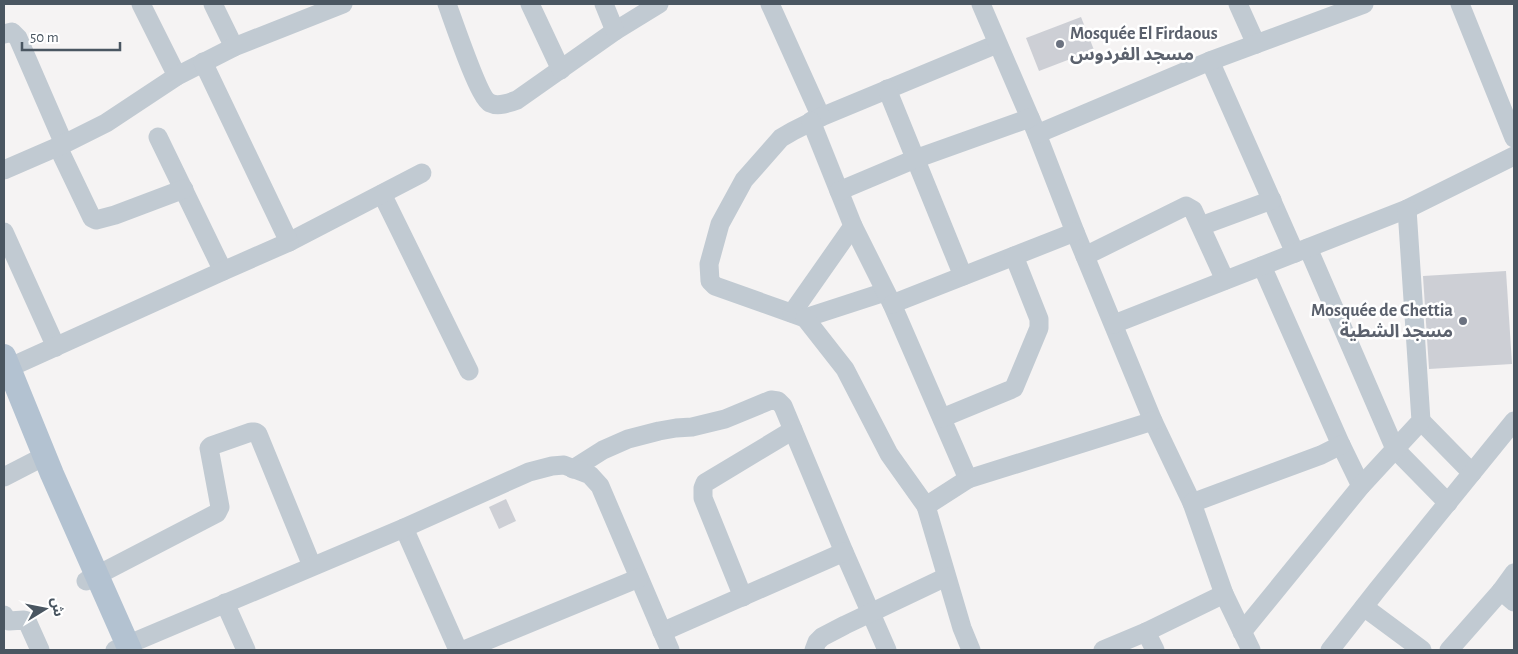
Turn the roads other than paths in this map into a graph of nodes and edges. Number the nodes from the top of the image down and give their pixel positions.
1 (140, 4) edge
2 (213, 4) edge
3 (343, 4) edge
4 (447, 4) edge
5 (530, 4) edge
6 (604, 4) edge
7 (660, 4) edge
8 (770, 4) edge
9 (980, 4) edge
10 (1238, 4) edge
11 (1364, 4) edge
12 (1460, 4) edge
13 (615, 31) junction
14 (4, 34) edge
15 (997, 44) junction
16 (1256, 44) junction
17 (234, 47) junction
18 (203, 62) junction
19 (1210, 62) junction
20 (560, 70) junction
21 (177, 76) junction
22 (887, 90) junction
23 (816, 119) junction
24 (1033, 126) junction
25 (158, 137) dead end
26 (1514, 138) edge
27 (61, 145) junction
28 (1514, 156) edge
29 (915, 159) junction
30 (4, 170) edge
31 (422, 173) dead end
32 (184, 189) junction
33 (840, 190) junction
34 (382, 194) junction
35 (1272, 200) junction
36 (1407, 209) junction
37 (853, 226) junction
38 (1201, 226) junction
39 (4, 232) edge
40 (1075, 232) junction
41 (289, 242) junction
42 (1302, 250) junction
43 (1014, 256) junction
44 (1085, 256) junction
45 (1262, 266) junction
46 (223, 271) junction
47 (963, 276) junction
48 (1225, 280) junction
49 (889, 298) junction
50 (798, 315) junction
51 (1114, 324) junction
52 (56, 347) junction
53 (5, 371) edge
54 (469, 371) dead end
55 (942, 418) junction
56 (1153, 420) junction
57 (1421, 421) junction
58 (1514, 421) edge
59 (793, 430) junction
60 (1341, 445) junction
61 (1395, 450) junction
62 (35, 461) junction
63 (573, 469) junction
64 (1472, 474) junction
65 (4, 477) edge
66 (968, 479) junction
67 (1361, 486) junction
68 (1192, 503) junction
69 (1448, 503) junction
70 (926, 506) junction
71 (404, 528) junction
72 (844, 552) junction
73 (312, 566) junction
74 (1514, 573) edge
75 (946, 577) junction
76 (92, 578) junction
77 (639, 578) junction
78 (1224, 594) junction
79 (743, 596) junction
80 (1508, 596) edge
81 (225, 603) junction
82 (1364, 607) junction
83 (870, 613) junction
84 (4, 615) edge
85 (662, 632) junction
86 (1146, 632) junction
87 (1242, 632) junction
88 (121, 649) edge
89 (40, 650) edge
90 (246, 650) edge
91 (458, 650) edge
92 (464, 650) edge
93 (670, 650) edge
94 (814, 650) edge
95 (887, 650) edge
96 (971, 650) edge
97 (1103, 650) edge
98 (1155, 650) edge
99 (1251, 650) edge
100 (1330, 650) edge
101 (1422, 650) edge
102 (1449, 650) edge

1 - 21 street
2 - 17 street
3 - 17 street
4 - 20 street
5 - 20 street
6 - 13 street
7 - 13 street
8 - 23 street
9 - 15 street
10 - 16 street
11 - 16 street
12 - 26 street
13 - 20 street
14 - 27 street
15 - 22 street
15 - 24 street
16 - 19 street
17 - 18 street
18 - 21 street
18 - 41 street
19 - 24 street
19 - 35 street
21 - 27 street
22 - 23 street
22 - 29 street
23 - 33 street
23 - 50 street
24 - 29 street
24 - 40 street
25 - 32 street
27 - 30 street
27 - 32 street
28 - 36 street
29 - 33 street
29 - 47 street
31 - 34 street
32 - 46 street
33 - 37 street
34 - 41 street
34 - 54 street
35 - 38 street
35 - 42 street
36 - 42 street
36 - 57 street
37 - 49 street
37 - 50 street
38 - 44 street
38 - 48 street
39 - 52 street
40 - 43 street
40 - 44 street
41 - 46 street
42 - 45 street
42 - 61 street
43 - 47 street
43 - 55 street
44 - 51 street
45 - 48 street
45 - 60 street
46 - 52 street
47 - 49 street
48 - 51 street
49 - 50 street
49 - 55 street
50 - 70 street
51 - 56 street
52 - 53 street
53 - 62 main road
53 - 76 main road
55 - 66 street
56 - 66 street
56 - 68 street
57 - 61 street
57 - 64 street
58 - 64 street
59 - 63 street
59 - 72 street
59 - 79 street
60 - 67 street
60 - 68 street
61 - 67 street
61 - 69 street
62 - 65 street
62 - 76 main road
63 - 71 street
63 - 77 street
64 - 69 street
66 - 70 street
67 - 87 street
68 - 78 street
69 - 82 street
70 - 75 street
71 - 73 street
71 - 91 street
72 - 79 street
72 - 83 street
73 - 76 street
73 - 81 street
74 - 80 street
75 - 83 street
75 - 96 street
76 - 88 main road
77 - 85 street
77 - 92 street
78 - 86 street
78 - 87 street
79 - 85 street
80 - 102 street
81 - 88 street
81 - 90 street
82 - 100 street
82 - 101 street
83 - 94 street
83 - 95 street
84 - 89 street
85 - 93 street
86 - 97 street
86 - 98 street
87 - 99 street

